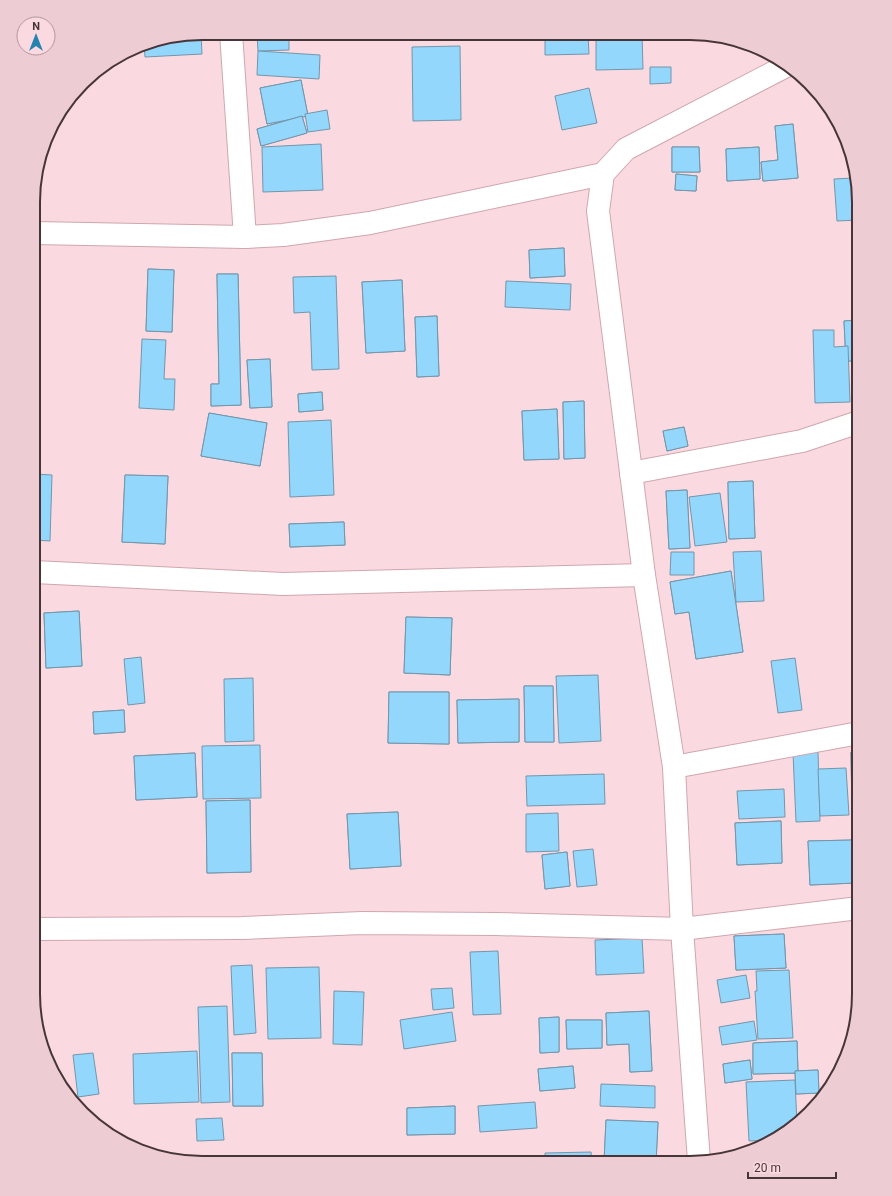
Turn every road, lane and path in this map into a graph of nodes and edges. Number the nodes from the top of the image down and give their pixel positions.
1 (232, 40) edge
2 (782, 68) edge
3 (604, 174) junction
4 (40, 233) edge
5 (246, 237) junction
6 (852, 424) edge
7 (631, 473) junction
8 (40, 572) edge
9 (644, 575) junction
10 (852, 734) edge
11 (674, 767) junction
12 (852, 909) edge
13 (40, 929) edge
14 (682, 929) junction
15 (699, 1156) edge

1 - 5 street
2 - 3 street
3 - 5 street
3 - 7 street
4 - 5 street
6 - 7 street
7 - 9 street
8 - 9 street
9 - 11 street
10 - 11 street
11 - 14 street
12 - 14 street
13 - 14 street
14 - 15 street

